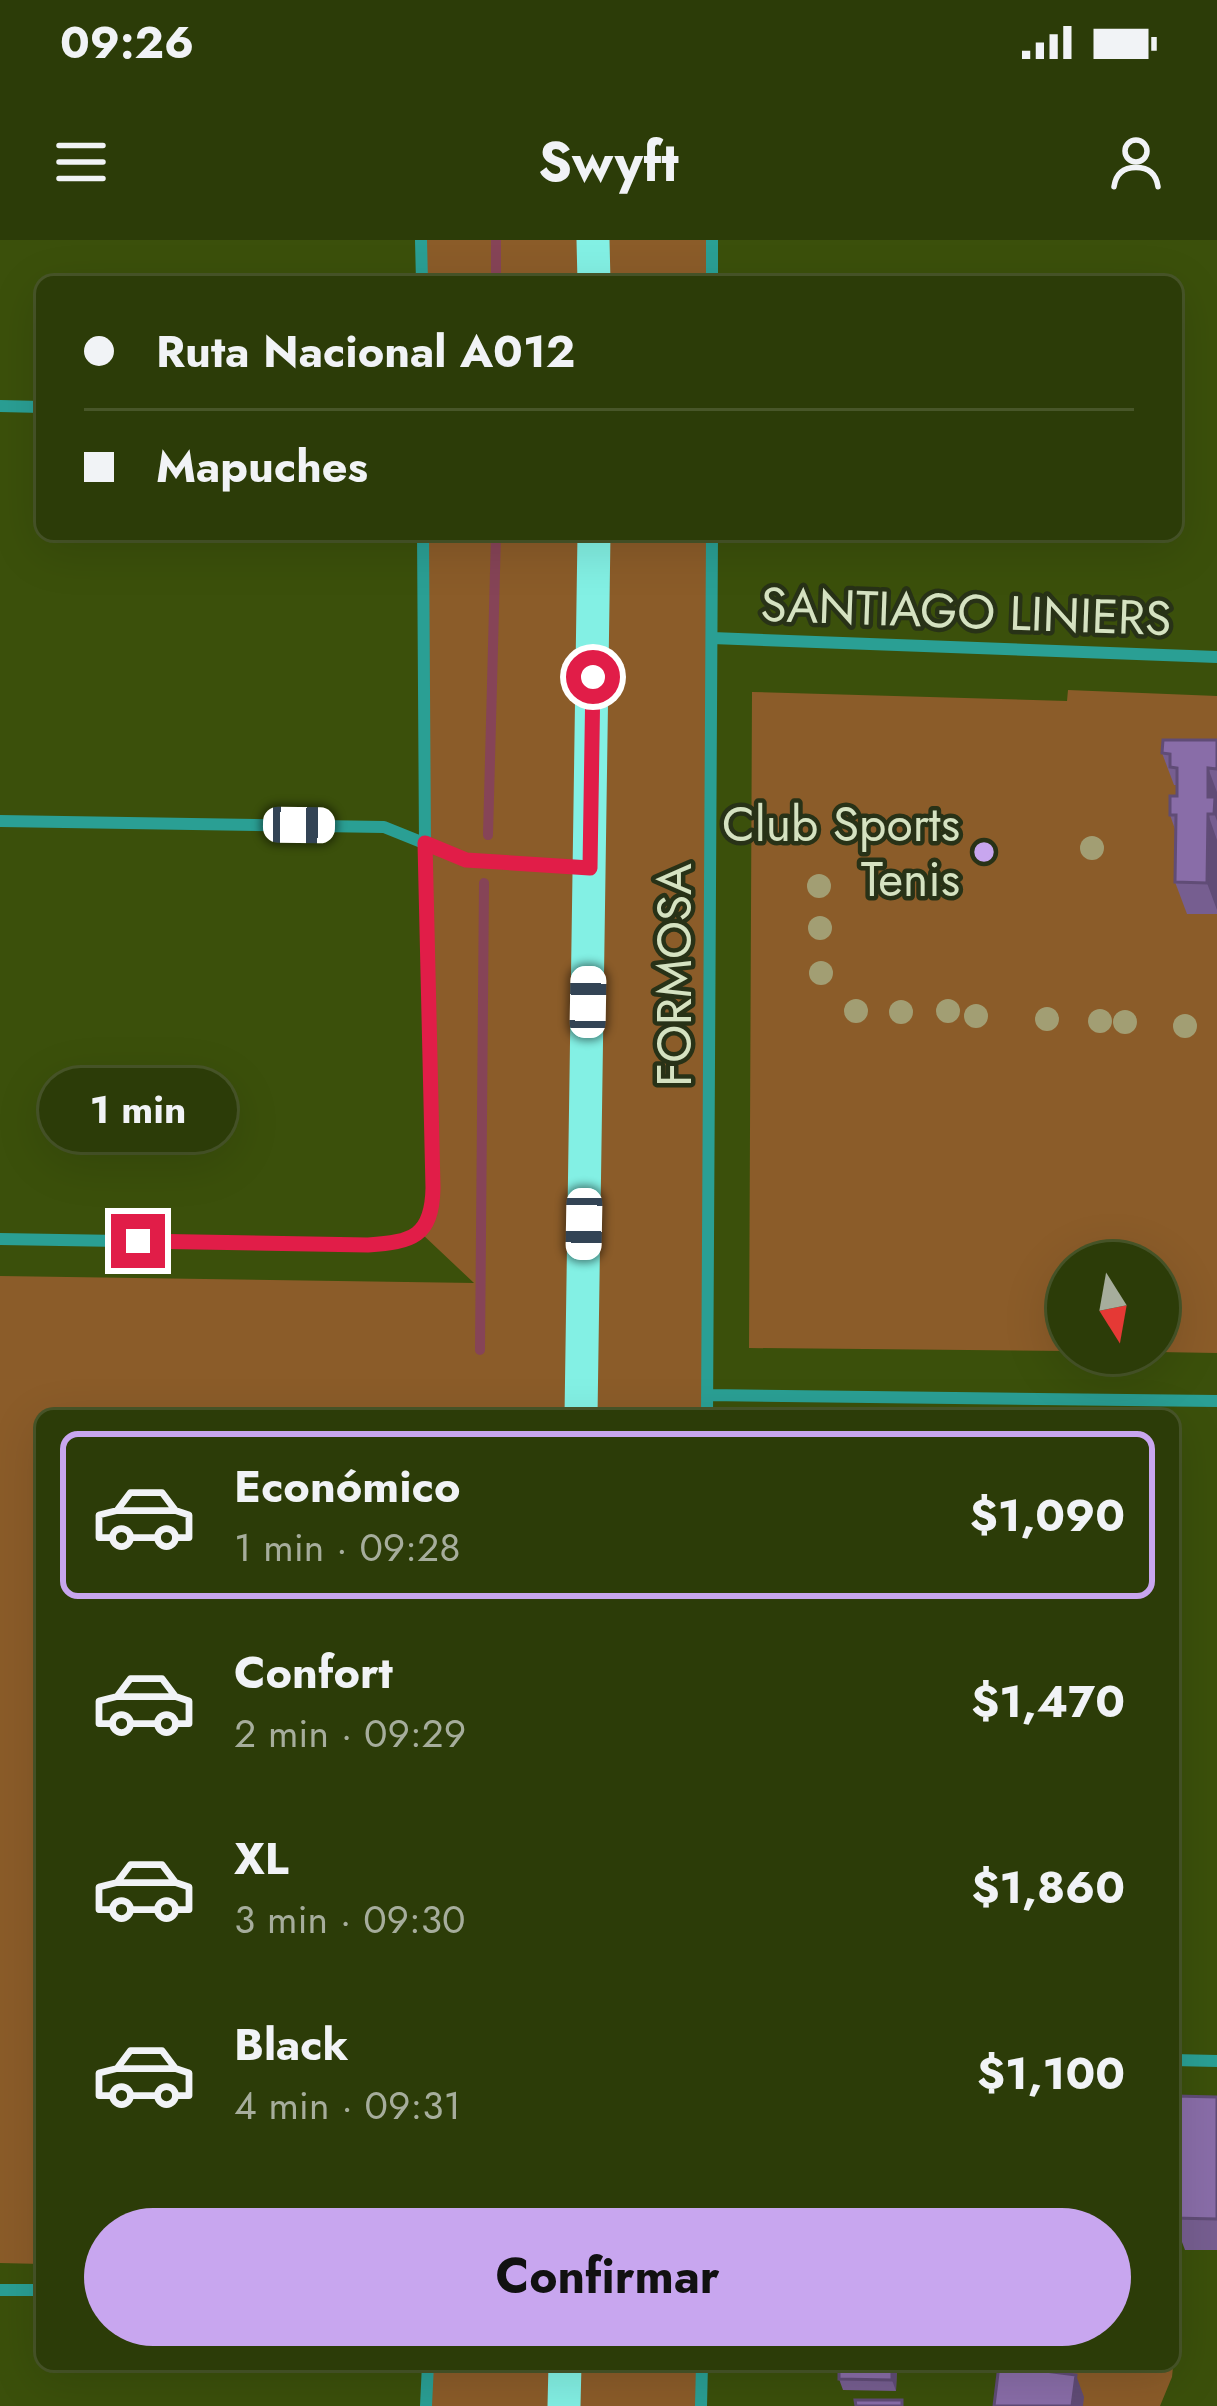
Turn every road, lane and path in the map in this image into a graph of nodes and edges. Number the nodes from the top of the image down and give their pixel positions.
1 (421, 240) edge
2 (593, 240) edge
3 (712, 240) edge
4 (422, 276) edge
5 (594, 276) edge
6 (712, 276) edge
7 (0, 406) edge
8 (36, 407) edge
9 (423, 540) edge
10 (595, 540) edge
11 (712, 540) edge
12 (712, 638) junction
13 (1217, 656) edge
14 (0, 820) edge
15 (425, 843) junction
16 (590, 868) junction
17 (0, 1239) edge
18 (707, 1395) junction
19 (1217, 1401) edge
20 (581, 1410) edge
21 (706, 1410) edge
22 (1179, 2060) edge
23 (1217, 2061) edge
24 (0, 2290) edge
25 (36, 2290) edge
26 (428, 2370) edge
27 (565, 2370) edge
28 (702, 2370) edge
29 (426, 2406) edge
30 (565, 2406) edge
31 (701, 2406) edge

1 - 4 street
2 - 5 highway
3 - 6 street
7 - 8 street
9 - 15 street
10 - 16 highway
11 - 12 street, FORMOSA
12 - 13 street, SANTIAGO LINIERS
12 - 18 street, FORMOSA
14 - 15 street
15 - 16 street
15 - 17 street
16 - 20 highway
18 - 19 street
18 - 21 street, FORMOSA
22 - 23 street
24 - 25 street
26 - 29 street
27 - 30 highway
28 - 31 street

